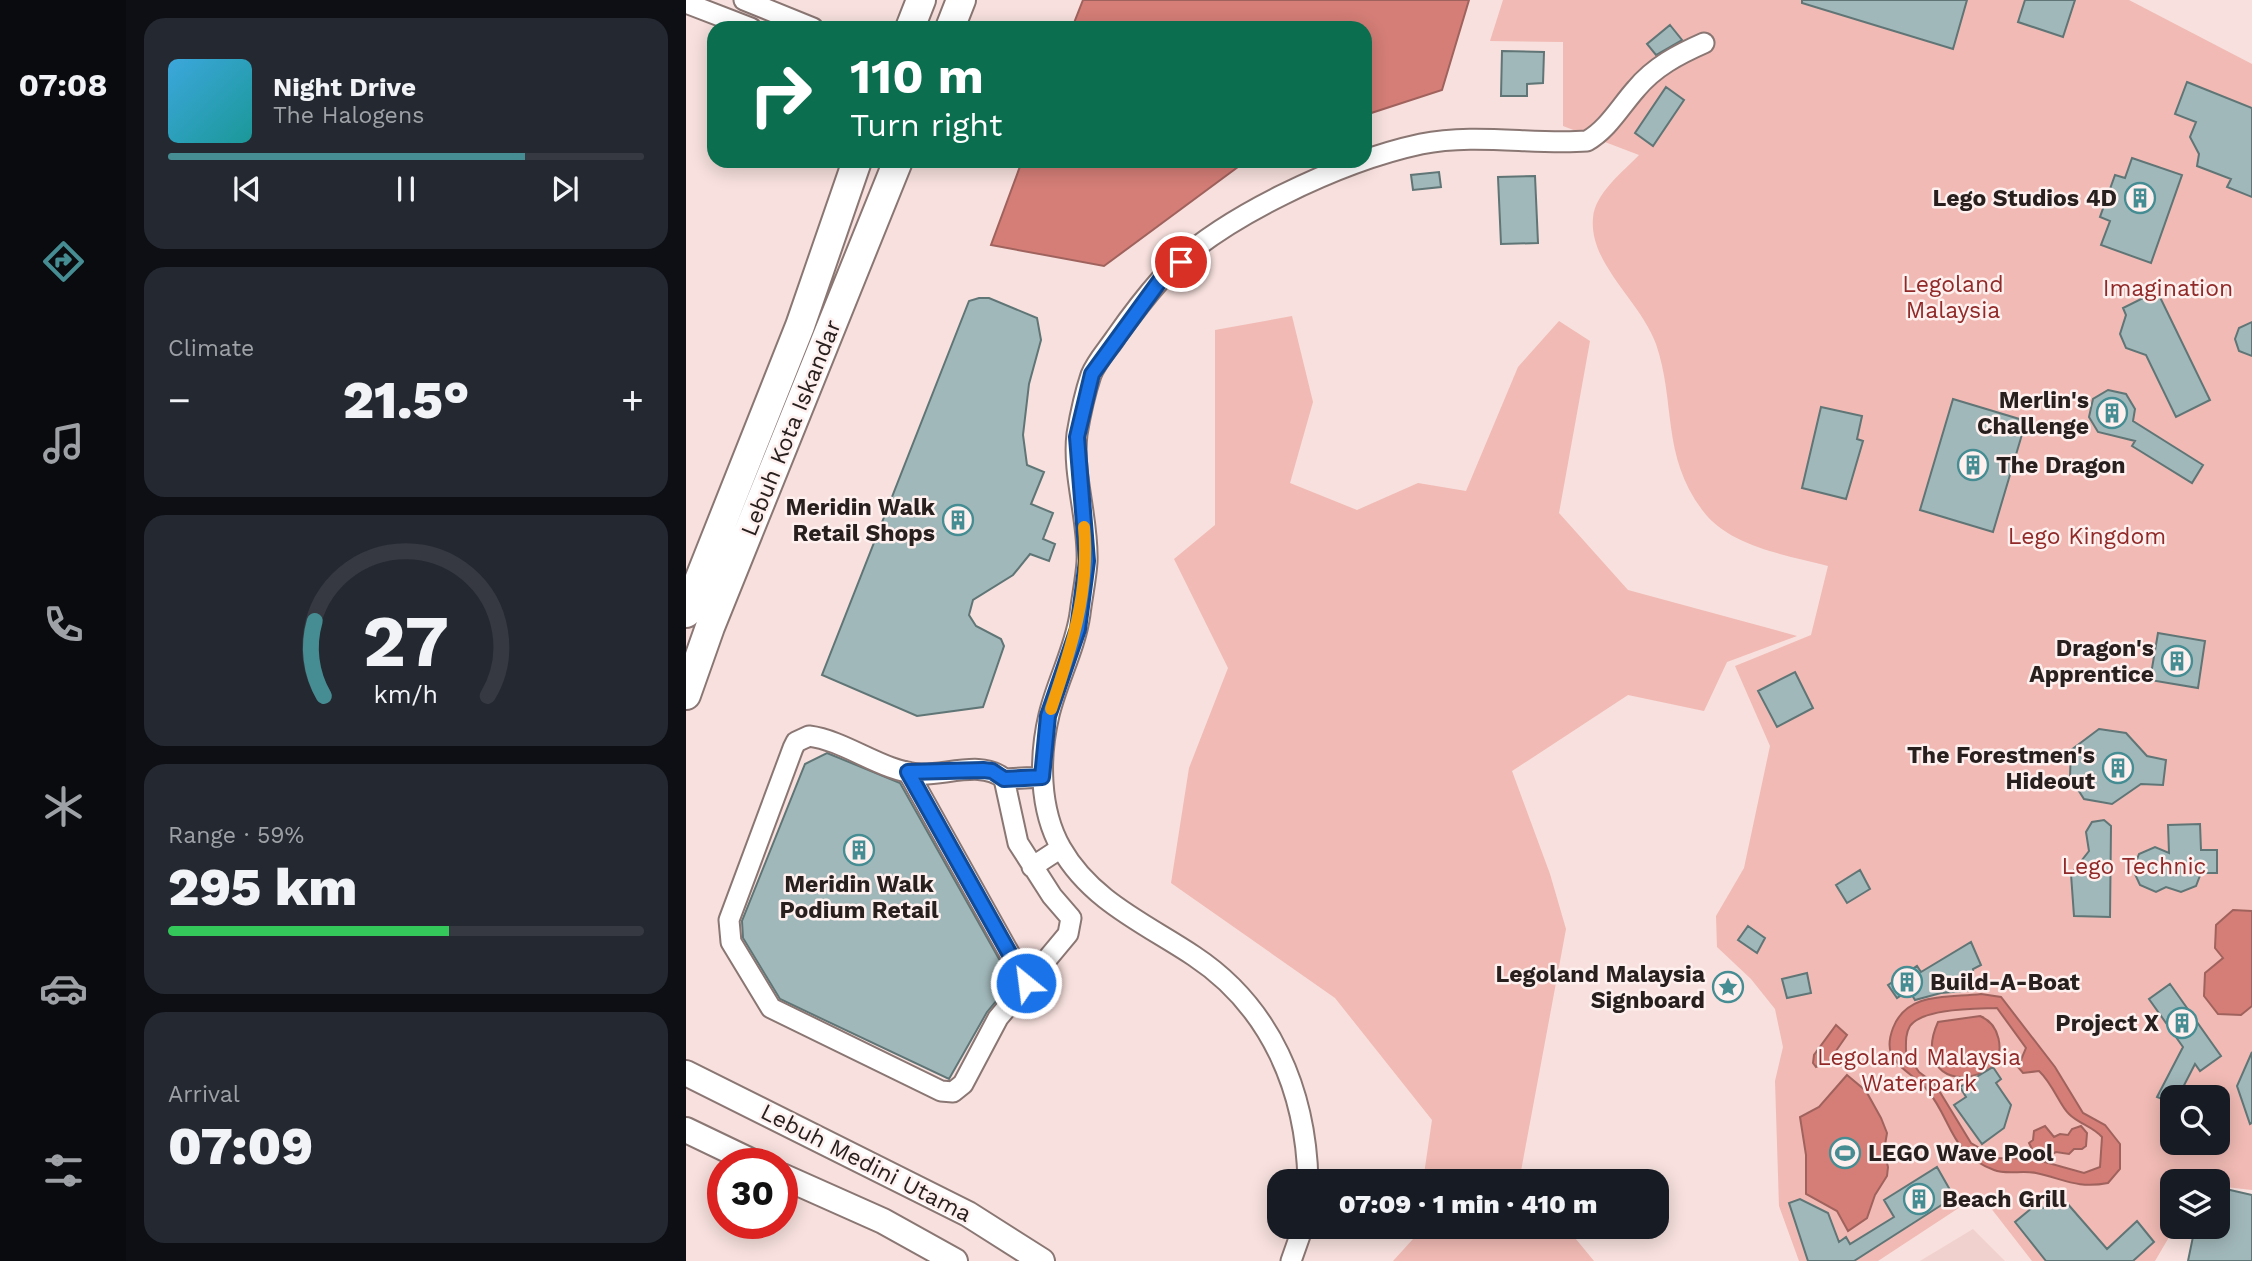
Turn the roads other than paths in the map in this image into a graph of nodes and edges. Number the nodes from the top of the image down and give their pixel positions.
1 (744, 0) edge
2 (961, 0) edge
3 (687, 3) edge
4 (733, 21) edge
5 (796, 21) edge
6 (953, 21) edge
7 (1704, 43) dead end
8 (1372, 160) edge
9 (855, 168) edge
10 (895, 168) edge
11 (1346, 168) edge
12 (686, 613) edge
13 (686, 695) edge
14 (908, 772) junction
15 (1042, 777) junction
16 (1004, 779) junction
17 (1061, 848) junction
18 (1032, 867) junction
19 (1026, 983) junction
20 (686, 1073) edge
21 (686, 1130) edge
22 (724, 1148) edge
23 (1308, 1169) edge
24 (798, 1183) edge
25 (1299, 1239) edge
26 (955, 1261) edge
27 (1042, 1261) edge
28 (1291, 1261) edge

1 - 5 street
2 - 6 highway
3 - 4 street
7 - 8 street
9 - 12 highway, Lebuh Kota Iskandar
10 - 13 highway, Lebuh Kota Iskandar
11 - 15 street
14 - 16 street
14 - 19 street
14 - 19 street
15 - 16 street
15 - 17 street
16 - 18 street
17 - 18 street
17 - 23 street
18 - 19 street
20 - 27 main road, Lebuh Medini Utama
21 - 22 main road
24 - 26 main road, Lebuh Medini Utama
25 - 28 street

